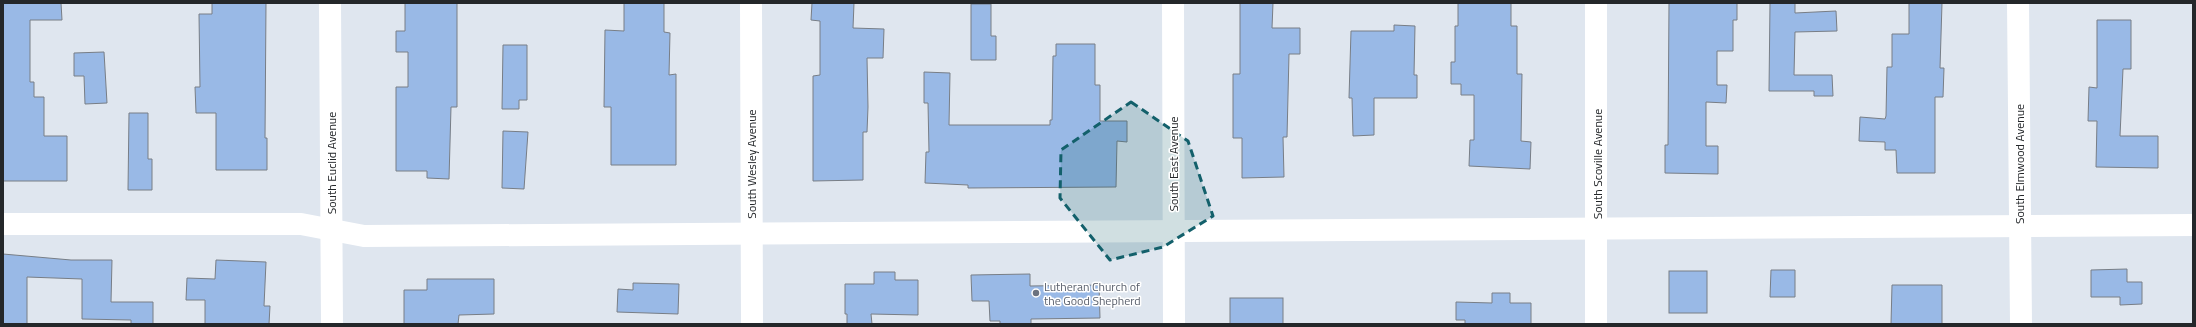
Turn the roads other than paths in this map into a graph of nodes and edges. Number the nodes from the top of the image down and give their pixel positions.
1 (330, 3) edge
2 (751, 3) edge
3 (1173, 3) edge
4 (1596, 3) edge
5 (2018, 3) edge
6 (3, 224) edge
7 (2193, 225) edge
8 (2020, 226) junction
9 (1597, 228) junction
10 (332, 231) junction
11 (1174, 231) junction
12 (751, 234) junction
13 (332, 324) edge
14 (752, 324) edge
15 (1174, 324) edge
16 (1596, 324) edge
17 (2021, 324) edge

1 - 10 street, South Euclid Avenue
2 - 12 street, South Wesley Avenue
3 - 11 street, South East Avenue
4 - 9 street, South Scoville Avenue
5 - 8 street, South Elmwood Avenue
6 - 10 street
7 - 8 street
8 - 9 street
8 - 17 street, South Elmwood Avenue
9 - 11 street
9 - 16 street, South Scoville Avenue
10 - 12 street
10 - 13 street, South Euclid Avenue
11 - 12 street
11 - 15 street, South East Avenue
12 - 14 street, South Wesley Avenue

